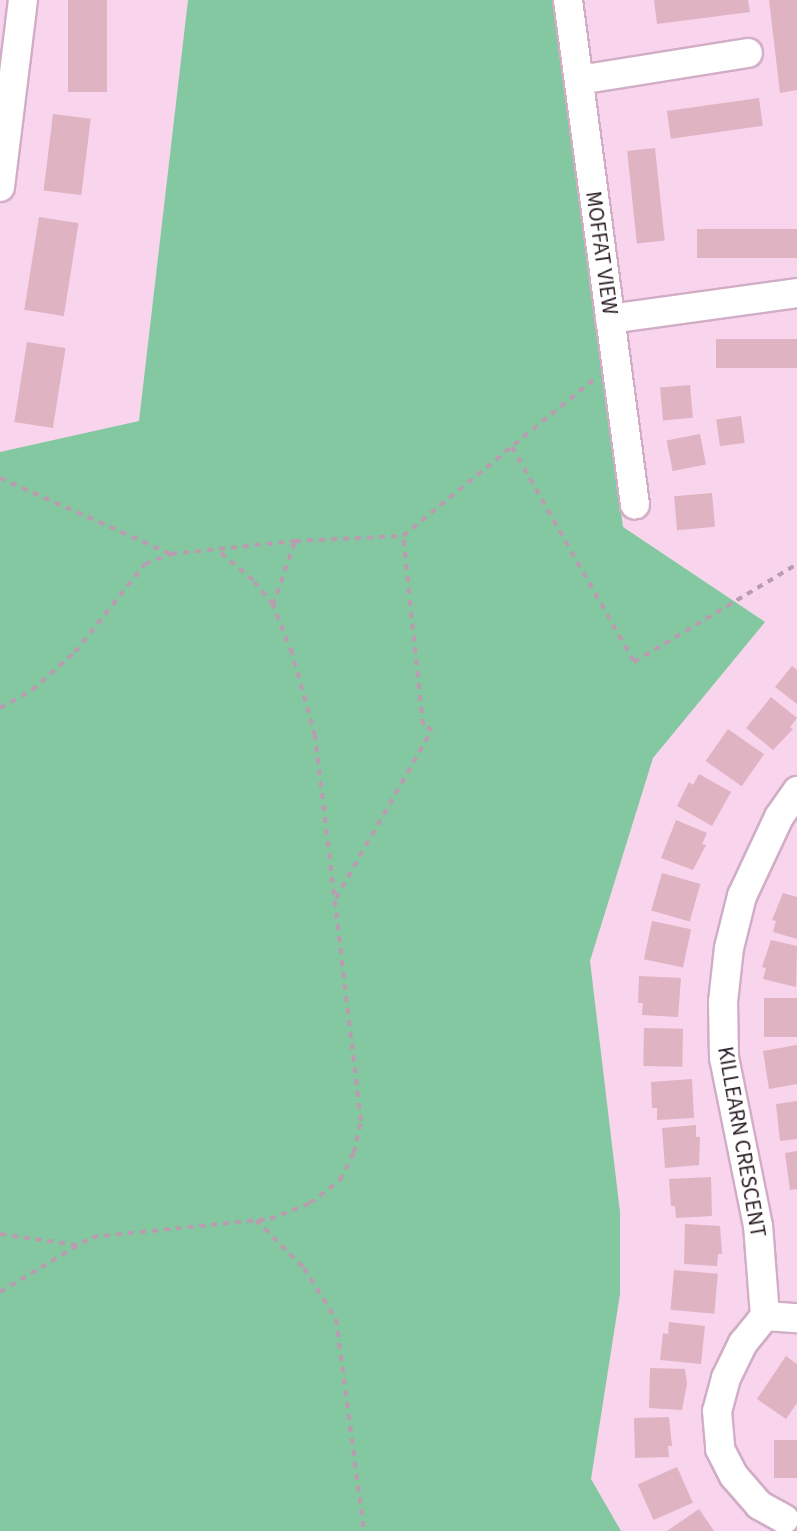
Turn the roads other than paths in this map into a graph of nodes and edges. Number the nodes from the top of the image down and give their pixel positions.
1 (568, 0) edge
2 (14, 16) edge
3 (748, 53) dead end
4 (579, 80) junction
5 (0, 187) edge
6 (797, 293) edge
7 (610, 319) junction
8 (635, 505) dead end
9 (797, 791) edge
10 (765, 1316) junction
11 (797, 1318) edge
12 (786, 1520) edge

1 - 4 street, MOFFAT VIEW
2 - 5 street
3 - 4 street
4 - 7 street, MOFFAT VIEW
6 - 7 street
7 - 8 street, MOFFAT VIEW
9 - 10 street, KILLEARN CRESCENT
10 - 11 street
10 - 12 street

